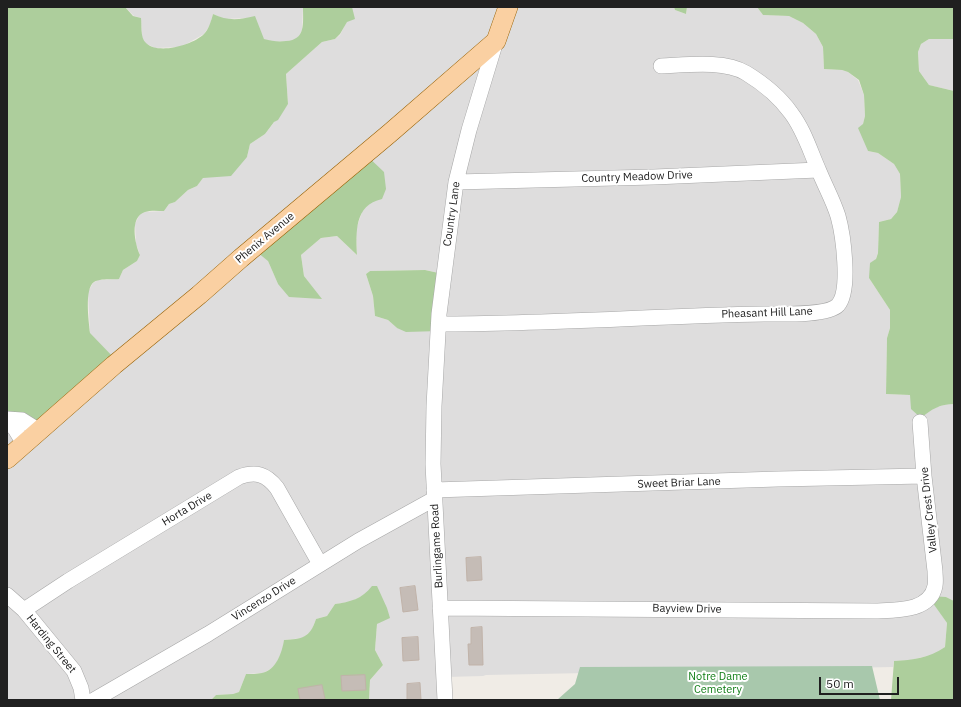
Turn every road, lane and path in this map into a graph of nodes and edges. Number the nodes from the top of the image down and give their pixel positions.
1 (508, 7) edge
2 (496, 41) junction
3 (661, 66) dead end
4 (818, 170) junction
5 (456, 182) junction
6 (439, 324) junction
7 (435, 392) joint
8 (7, 419) edge
9 (920, 422) dead end
10 (38, 430) junction
11 (24, 444) junction
12 (7, 459) edge
13 (924, 476) junction
14 (434, 495) junction
15 (320, 564) junction
16 (7, 595) edge
17 (930, 597) joint
18 (440, 608) junction
19 (24, 610) junction
20 (83, 700) edge
21 (94, 700) edge
22 (445, 700) edge

1 - 2 main road, Phenix Avenue
2 - 5 street, Country Lane
2 - 10 main road, Phenix Avenue
3 - 4 street, Pheasant Hill Lane
4 - 5 street, Country Meadow Drive
4 - 6 street, Pheasant Hill Lane
5 - 6 street, Country Lane
6 - 7 street, Country Lane
7 - 14 street, Burlingame Road
8 - 10 street
8 - 11 street
9 - 13 street, Valley Crest Drive
10 - 11 main road, Phenix Avenue
11 - 12 main road, Phenix Avenue
13 - 14 street, Sweet Briar Lane
13 - 17 street, Valley Crest Drive
14 - 15 street, Vincenzo Drive
14 - 18 street, Burlingame Road
15 - 19 street, Horta Drive
15 - 21 street, Vincenzo Drive
16 - 19 street, Harding Street
17 - 18 street, Bayview Drive
18 - 22 street, Burlingame Road
19 - 20 street, Harding Street

